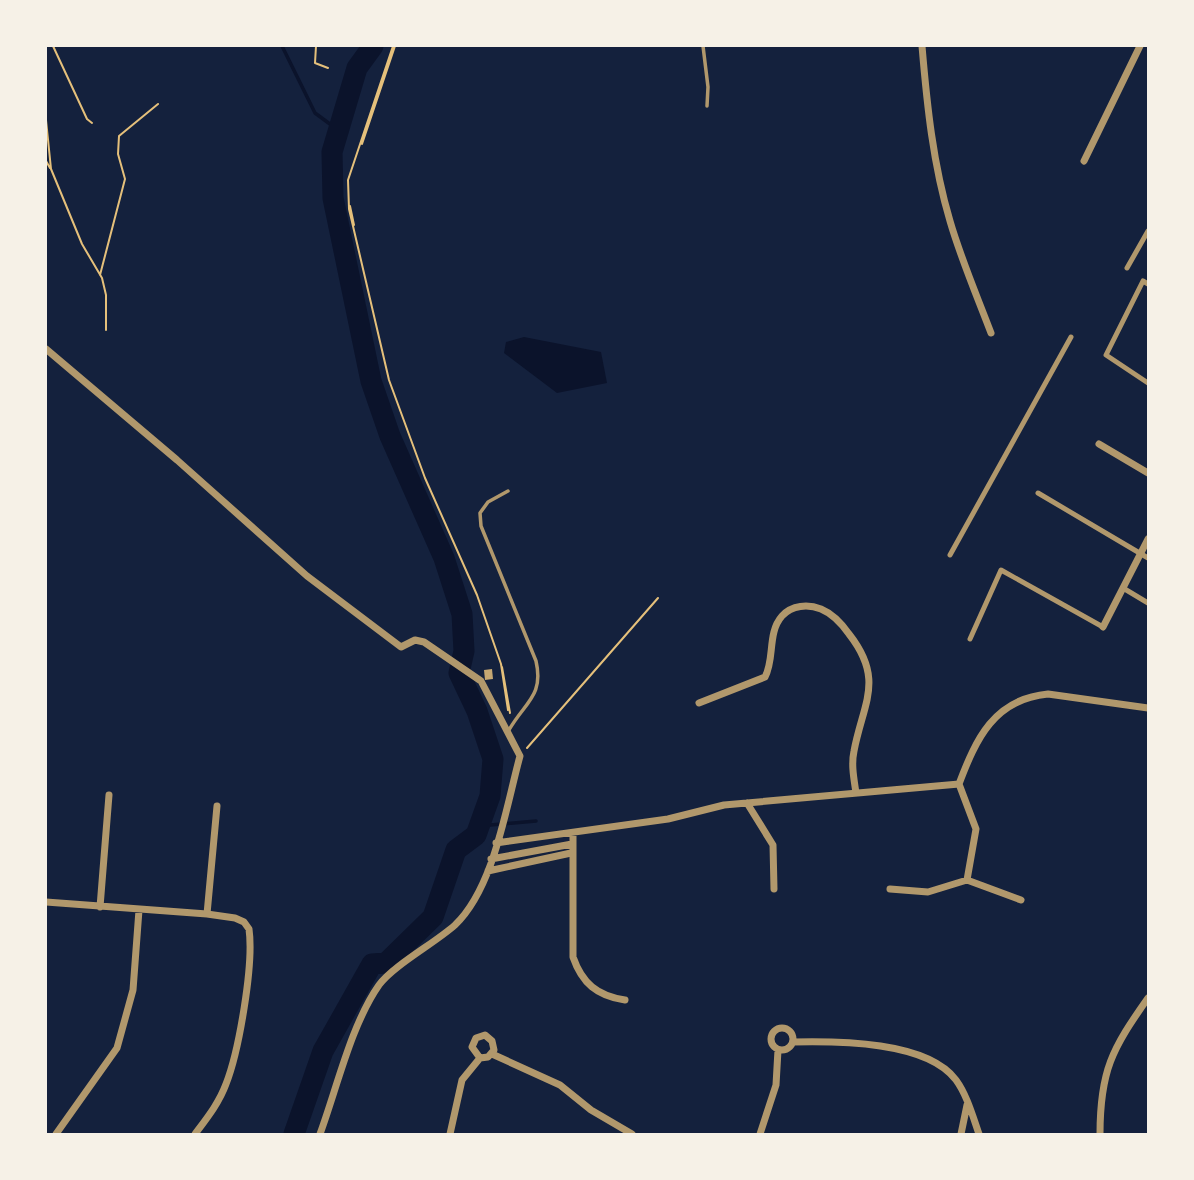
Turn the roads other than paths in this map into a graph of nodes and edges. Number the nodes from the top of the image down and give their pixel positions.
1 (703, 46) edge
2 (922, 46) edge
3 (1140, 46) edge
4 (707, 106) dead end
5 (1084, 161) dead end
6 (1149, 232) edge
7 (1128, 268) dead end
8 (1146, 283) edge
9 (991, 333) dead end
10 (1071, 337) dead end
11 (46, 349) edge
12 (1149, 383) edge
13 (1099, 444) dead end
14 (1149, 473) edge
15 (508, 491) dead end
16 (1038, 494) dead end
17 (1149, 538) edge
18 (950, 555) dead end
19 (1145, 555) edge
20 (1123, 588) junction
21 (1149, 603) edge
22 (1103, 627) joint
23 (970, 639) dead end
24 (699, 703) dead end
25 (1149, 708) edge
26 (510, 727) junction
27 (959, 784) junction
28 (856, 793) junction
29 (109, 795) dead end
30 (747, 803) junction
31 (217, 806) dead end
32 (573, 834) junction
33 (496, 843) junction
34 (572, 844) junction
35 (571, 853) junction
36 (491, 859) junction
37 (488, 871) junction
38 (967, 880) junction
39 (774, 889) dead end
40 (890, 889) dead end
41 (1021, 900) dead end
42 (46, 902) edge
43 (100, 906) junction
44 (139, 909) junction
45 (208, 914) junction
46 (625, 999) dead end
47 (1149, 999) edge
48 (793, 1042) junction
49 (778, 1050) junction
50 (492, 1054) junction
51 (480, 1058) junction
52 (968, 1104) junction
53 (56, 1135) edge
54 (195, 1135) edge
55 (320, 1135) edge
56 (450, 1135) edge
57 (632, 1135) edge
58 (760, 1135) edge
59 (961, 1135) edge
60 (979, 1135) edge
61 (1100, 1135) edge

1 - 4 lane
2 - 9 street
3 - 5 street
6 - 7 street
8 - 12 street
10 - 18 street
11 - 26 street
13 - 14 street
15 - 26 lane
16 - 19 street
17 - 19 street
19 - 20 street
20 - 21 street
20 - 22 street
22 - 23 street
24 - 28 street
25 - 27 street
26 - 33 street
27 - 28 street
27 - 38 street
28 - 30 street
29 - 43 street
30 - 32 street
30 - 39 street
31 - 45 street
32 - 33 street
32 - 34 street
33 - 36 street
34 - 35 street
34 - 36 street
35 - 37 street
35 - 46 street
36 - 37 street
37 - 55 street
38 - 40 street
38 - 41 street
42 - 43 street
43 - 44 street
44 - 45 street
44 - 53 street
45 - 54 street
47 - 61 street
48 - 49 street
48 - 49 street
48 - 52 street
49 - 58 street
50 - 51 street
50 - 51 street
50 - 57 street
51 - 56 street
52 - 59 street
52 - 60 street

